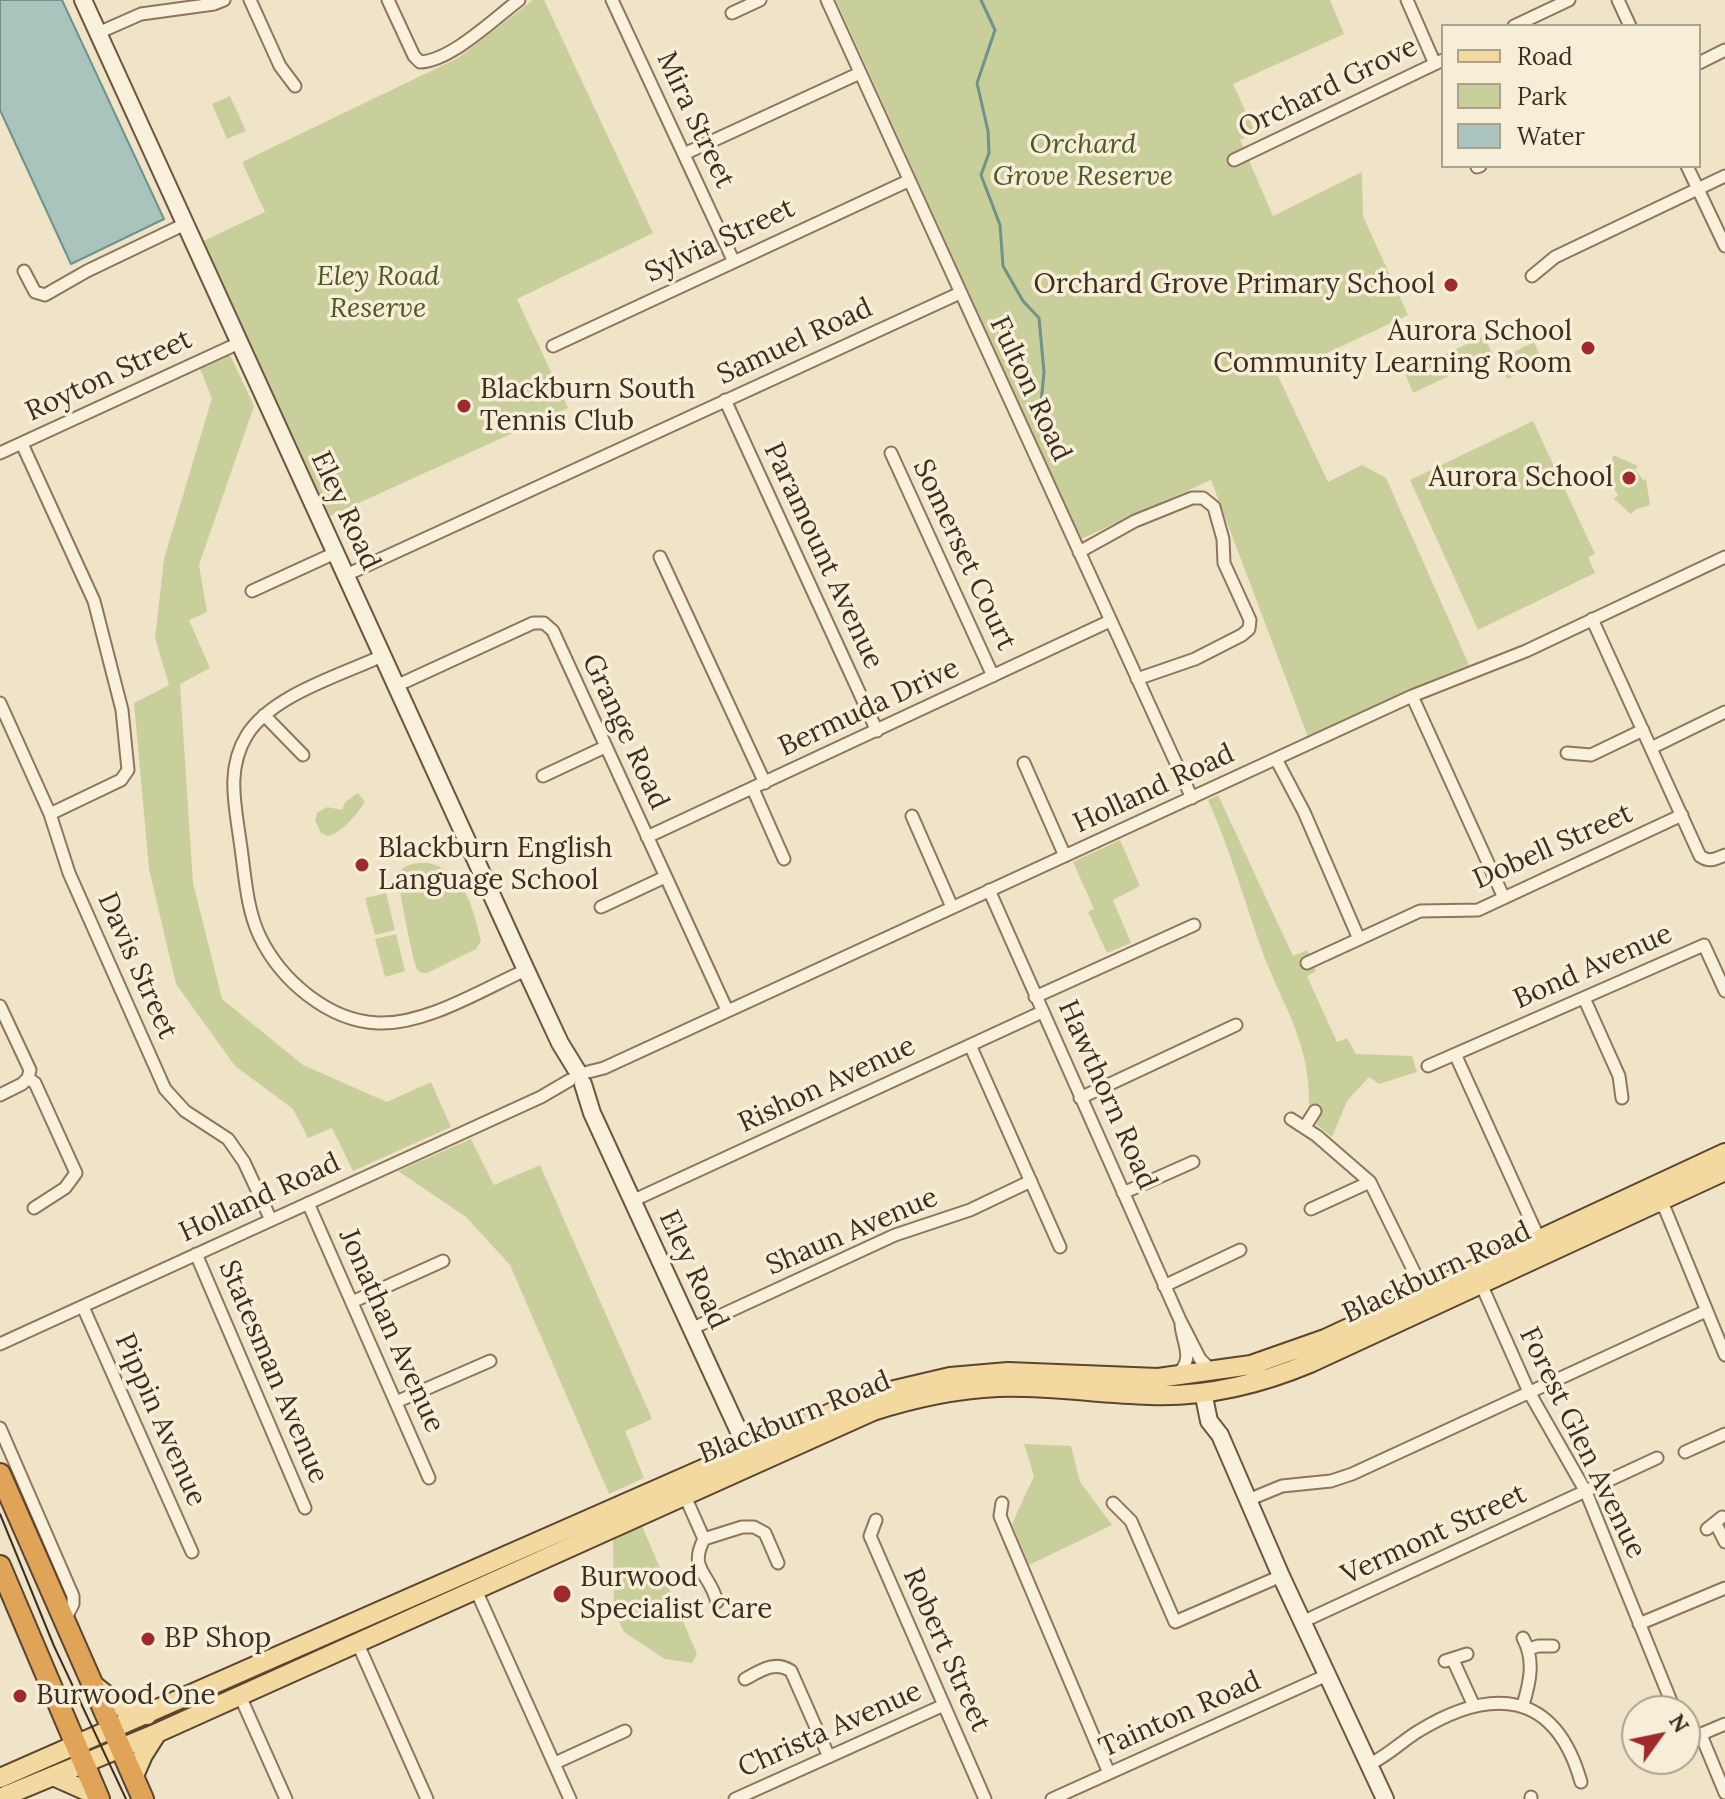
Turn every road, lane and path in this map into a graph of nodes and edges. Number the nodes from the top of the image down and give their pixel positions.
1 (83, 0) edge
2 (224, 0) edge
3 (250, 0) edge
4 (388, 0) edge
5 (519, 0) edge
6 (612, 0) edge
7 (760, 0) edge
8 (827, 0) edge
9 (1407, 0) edge
10 (1569, 0) edge
11 (1618, 0) edge
12 (1550, 4) edge
13 (732, 13) dead end
14 (1517, 24) edge
15 (1629, 24) edge
16 (98, 33) junction
17 (1725, 50) edge
18 (1439, 62) edge
19 (1701, 62) edge
20 (860, 73) junction
21 (295, 86) dead end
22 (684, 154) junction
23 (1234, 160) dead end
24 (1688, 168) edge
25 (1725, 176) edge
26 (908, 181) junction
27 (1698, 189) junction
28 (185, 224) junction
29 (1725, 246) edge
30 (733, 260) junction
31 (24, 271) dead end
32 (1532, 276) dead end
33 (960, 293) junction
34 (239, 343) junction
35 (553, 346) dead end
36 (725, 400) junction
37 (22, 444) junction
38 (0, 453) edge
39 (891, 453) dead end
40 (1079, 552) junction
41 (335, 553) junction
42 (660, 557) dead end
43 (1725, 557) edge
44 (346, 575) junction
45 (252, 591) dead end
46 (1592, 619) junction
47 (1110, 621) junction
48 (382, 656) junction
49 (993, 676) junction
50 (1137, 679) junction
51 (396, 686) junction
52 (1412, 696) junction
53 (0, 703) edge
54 (1725, 712) edge
55 (264, 715) junction
56 (1643, 730) junction
57 (877, 731) junction
58 (605, 747) junction
59 (1651, 748) junction
60 (1567, 753) dead end
61 (303, 755) dead end
62 (1276, 759) junction
63 (1024, 763) dead end
64 (543, 776) dead end
65 (765, 783) junction
66 (753, 789) junction
67 (1192, 798) junction
68 (50, 814) junction
69 (1682, 815) junction
70 (912, 816) dead end
71 (647, 837) junction
72 (1725, 855) edge
73 (1065, 856) junction
74 (784, 859) dead end
75 (665, 877) junction
76 (989, 890) junction
77 (1504, 898) junction
78 (601, 907) dead end
79 (952, 907) junction
80 (1194, 925) dead end
81 (1359, 939) junction
82 (1307, 963) dead end
83 (526, 970) junction
84 (1725, 991) edge
85 (1035, 997) junction
86 (1584, 998) junction
87 (0, 1006) edge
88 (727, 1010) junction
89 (1042, 1012) junction
90 (1236, 1025) dead end
91 (970, 1045) junction
92 (1455, 1054) junction
93 (1428, 1066) dead end
94 (28, 1078) junction
95 (577, 1081) junction
96 (0, 1095) edge
97 (1080, 1098) junction
98 (1622, 1098) dead end
99 (1315, 1111) dead end
100 (1291, 1119) dead end
101 (1305, 1127) junction
102 (1725, 1153) edge
103 (1193, 1162) dead end
104 (1725, 1171) edge
105 (1031, 1181) junction
106 (1370, 1182) junction
107 (1123, 1193) junction
108 (632, 1201) junction
109 (1657, 1202) junction
110 (308, 1203) junction
111 (34, 1208) dead end
112 (1311, 1209) dead end
113 (271, 1220) junction
114 (1060, 1247) dead end
115 (1542, 1248) junction
116 (1240, 1250) dead end
117 (196, 1254) junction
118 (443, 1261) dead end
119 (1481, 1284) junction
120 (1164, 1286) junction
121 (1425, 1294) junction
122 (352, 1302) junction
123 (83, 1307) junction
124 (1706, 1311) junction
125 (1180, 1320) junction
126 (691, 1329) junction
127 (0, 1344) edge
128 (1725, 1355) edge
129 (490, 1361) dead end
130 (1090, 1377) junction
131 (1173, 1377) junction
132 (1210, 1383) junction
133 (1529, 1392) junction
134 (396, 1402) junction
135 (0, 1428) edge
136 (1725, 1434) edge
137 (1685, 1452) dead end
138 (750, 1456) junction
139 (1657, 1458) dead end
140 (0, 1474) edge
141 (429, 1478) dead end
142 (1586, 1492) junction
143 (684, 1494) junction
144 (1248, 1500) junction
145 (1002, 1503) dead end
146 (1113, 1503) dead end
147 (305, 1508) dead end
148 (876, 1520) dead end
149 (1715, 1523) dead end
150 (704, 1539) junction
151 (1725, 1542) edge
152 (192, 1552) dead end
153 (778, 1563) dead end
154 (0, 1566) edge
155 (1281, 1576) junction
156 (472, 1581) junction
157 (1725, 1588) edge
158 (717, 1602) dead end
159 (65, 1620) junction
160 (1302, 1622) junction
161 (1639, 1624) junction
162 (357, 1642) junction
163 (1553, 1646) dead end
164 (1467, 1654) dead end
165 (1327, 1675) junction
166 (745, 1679) dead end
167 (95, 1686) junction
168 (1668, 1695) edge
169 (240, 1696) junction
170 (944, 1705) junction
171 (1523, 1705) junction
172 (1474, 1706) junction
173 (147, 1715) junction
174 (66, 1724) junction
175 (1725, 1724) edge
176 (625, 1731) dead end
177 (1701, 1732) edge
178 (157, 1733) junction
179 (117, 1739) junction
180 (1701, 1752) edge
181 (79, 1754) junction
182 (829, 1757) junction
183 (39, 1761) junction
184 (555, 1763) junction
185 (1370, 1764) junction
186 (1109, 1773) junction
187 (53, 1776) junction
188 (0, 1778) edge
189 (133, 1778) junction
190 (1581, 1782) dead end
191 (1725, 1793) edge
192 (99, 1797) edge
193 (0, 1798) edge
194 (143, 1799) edge
195 (286, 1799) edge
196 (427, 1799) edge
197 (570, 1799) edge
198 (735, 1799) edge
199 (985, 1799) edge
200 (1052, 1799) edge
201 (1385, 1799) edge

1 - 16 main road, Eley Road
2 - 16 street
3 - 21 street
4 - 5 street
6 - 22 street, Mira Street
7 - 13 street
8 - 20 street, Fulton Road
9 - 18 street
10 - 12 street
11 - 15 street
12 - 14 street
16 - 28 main road, Eley Road
17 - 19 street
18 - 23 street, Orchard Grove
20 - 22 street
20 - 26 street, Fulton Road
22 - 30 street, Mira Street
24 - 27 street
25 - 27 street
26 - 30 street, Sylvia Street
26 - 33 street, Fulton Road
27 - 29 street
27 - 32 street
28 - 31 street
28 - 34 main road, Eley Road
30 - 35 street, Sylvia Street
33 - 36 street, Samuel Road
33 - 40 street, Fulton Road
34 - 37 street, Royton Street
34 - 41 main road, Eley Road
36 - 44 street, Samuel Road
36 - 57 street, Paramount Avenue
37 - 38 street, Royton Street
37 - 68 street
39 - 49 street, Somerset Court
40 - 47 street, Fulton Road
40 - 50 street
41 - 44 main road, Eley Road
41 - 45 street
42 - 65 street
43 - 46 street, Holland Road
44 - 48 main road, Eley Road
46 - 52 street, Holland Road
46 - 56 street
47 - 49 street, Bermuda Drive
47 - 50 street, Fulton Road
48 - 51 main road, Eley Road
48 - 55 street
49 - 57 street, Bermuda Drive
50 - 67 street, Fulton Road
51 - 58 street, Grange Road
51 - 83 main road, Eley Road
52 - 62 street, Holland Road
52 - 77 street
53 - 68 street, Davis Street
54 - 59 street
55 - 61 street
55 - 83 street
56 - 59 street
56 - 60 street
57 - 65 street, Bermuda Drive
58 - 64 street
58 - 71 street, Grange Road
59 - 69 street
62 - 67 street, Holland Road
62 - 81 street
63 - 73 street
65 - 66 street, Bermuda Drive
66 - 71 street, Bermuda Drive
66 - 74 street
67 - 73 street, Holland Road
68 - 113 street, Davis Street
69 - 72 street
69 - 77 street, Dobell Street
70 - 79 street
71 - 75 street, Grange Road
73 - 76 street, Holland Road
75 - 78 street
75 - 88 street, Grange Road
76 - 79 street, Holland Road
76 - 85 street, Hawthorn Road
77 - 81 street, Dobell Street
79 - 88 street, Holland Road
80 - 85 street
81 - 82 street, Dobell Street
83 - 95 main road, Eley Road
84 - 86 street, Bond Avenue
85 - 89 street, Hawthorn Road
86 - 92 street, Bond Avenue
86 - 98 street
87 - 94 street
88 - 95 street, Holland Road
89 - 91 street, Rishon Avenue
89 - 97 street, Hawthorn Road
90 - 97 street
91 - 105 street
91 - 108 street, Rishon Avenue
92 - 93 street, Bond Avenue
92 - 115 street
94 - 96 street
94 - 111 street
95 - 108 main road, Eley Road
95 - 110 street, Holland Road
97 - 107 street, Hawthorn Road
99 - 101 street
100 - 101 street
101 - 106 street
102 - 115 main road, Blackburn Road
103 - 107 street
104 - 109 main road, Blackburn Road
105 - 114 street
105 - 126 street, Shaun Avenue
106 - 112 street
106 - 121 street
107 - 120 street, Hawthorn Road
108 - 126 main road, Eley Road
109 - 115 main road, Blackburn Road
109 - 124 street
110 - 113 street, Holland Road
110 - 122 street, Jonathan Avenue
113 - 117 street, Holland Road
115 - 119 main road, Blackburn Road
115 - 121 main road, Blackburn Road
116 - 120 street
117 - 123 street, Holland Road
117 - 147 street, Statesman Avenue
118 - 122 street
119 - 132 main road, Blackburn Road
119 - 133 street, Forest Glen Avenue
120 - 125 street, Hawthorn Road
121 - 132 main road, Blackburn Road
122 - 134 street, Jonathan Avenue
123 - 127 street, Holland Road
123 - 152 street, Pippin Avenue
124 - 128 street
124 - 133 street
125 - 131 street, Hawthorn Road
125 - 132 street, Hawthorn Road
126 - 138 main road, Eley Road
129 - 134 street
130 - 131 main road, Blackburn Road
130 - 132 main road
130 - 138 main road, Blackburn Road
131 - 132 main road, Blackburn Road
132 - 138 main road, Blackburn Road
132 - 144 main road, Hawthorn Road
133 - 142 street, Forest Glen Avenue
133 - 144 street
134 - 141 street, Jonathan Avenue
135 - 159 street
136 - 137 street
138 - 143 main road, Blackburn Road
138 - 156 main road, Blackburn Road
139 - 142 street, Vermont Street
140 - 159 highway
142 - 160 street, Vermont Street
142 - 161 street, Forest Glen Avenue
143 - 150 street
143 - 156 main road, Blackburn Road
144 - 155 main road, Hawthorn Road
145 - 186 street
146 - 155 street
148 - 170 street, Robert Street
149 - 151 street
150 - 153 street
150 - 158 street
154 - 174 highway
155 - 160 main road, Hawthorn Road
156 - 162 main road, Blackburn Road
156 - 173 main road, Blackburn Road
156 - 184 street
157 - 161 street
159 - 167 highway
160 - 165 main road, Hawthorn Road
161 - 168 street, Forest Glen Avenue
162 - 169 main road, Blackburn Road
162 - 196 street
163 - 171 street
164 - 172 street
165 - 185 main road, Hawthorn Road
165 - 186 street, Tainton Road
166 - 182 street
167 - 173 main road
167 - 179 highway
169 - 178 main road, Blackburn Road
169 - 195 street
170 - 182 street, Christa Avenue
170 - 199 street, Robert Street
171 - 172 street
171 - 190 street
172 - 185 street
173 - 179 main road, Blackburn Road
174 - 181 highway
174 - 183 main road
175 - 177 street
176 - 184 street
178 - 179 main road, Blackburn Road
178 - 189 main road
179 - 181 main road, Blackburn Road
179 - 189 highway
180 - 191 street
181 - 183 main road, Blackburn Road
181 - 187 main road, Blackburn Road
181 - 192 highway
182 - 198 street, Christa Avenue
183 - 188 main road, Blackburn Road
184 - 197 street
185 - 201 main road, Hawthorn Road
186 - 200 street, Tainton Road
187 - 192 main road
187 - 193 main road, Blackburn Road
189 - 194 highway

